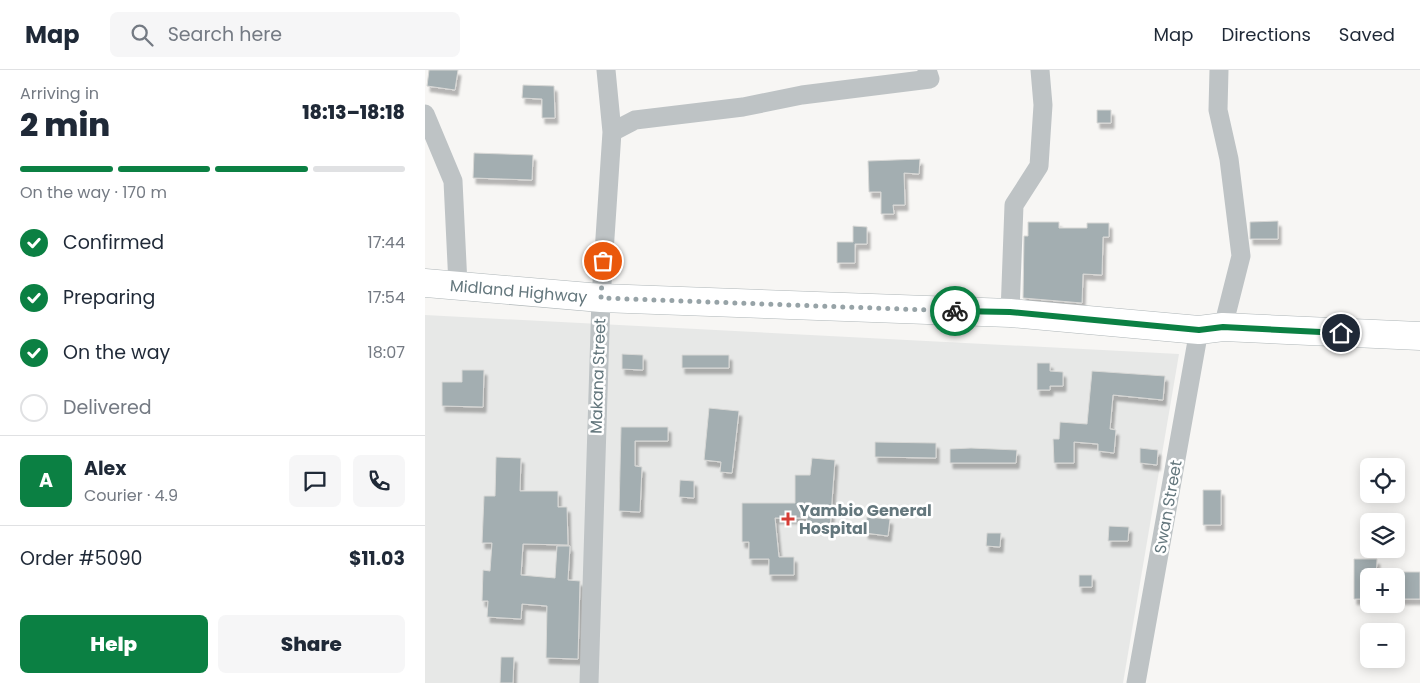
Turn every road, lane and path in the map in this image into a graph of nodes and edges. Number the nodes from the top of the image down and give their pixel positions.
1 (606, 70) edge
2 (927, 70) edge
3 (1040, 70) edge
4 (1219, 70) edge
5 (425, 114) edge
6 (612, 132) junction
7 (425, 284) edge
8 (458, 285) junction
9 (601, 298) junction
10 (1010, 312) junction
11 (1211, 329) junction
12 (1420, 336) edge
13 (589, 683) edge
14 (1136, 683) edge

1 - 6 street, Makana Street
2 - 6 street
3 - 10 street
4 - 11 street, Swan Street
5 - 8 street
6 - 9 street, Makana Street
7 - 8 main road, Midland Highway
8 - 9 main road, Midland Highway
9 - 10 main road, Midland Highway
9 - 13 street, Makana Street
10 - 11 main road, Midland Highway
11 - 12 main road, Midland Highway
11 - 14 street, Swan Street

